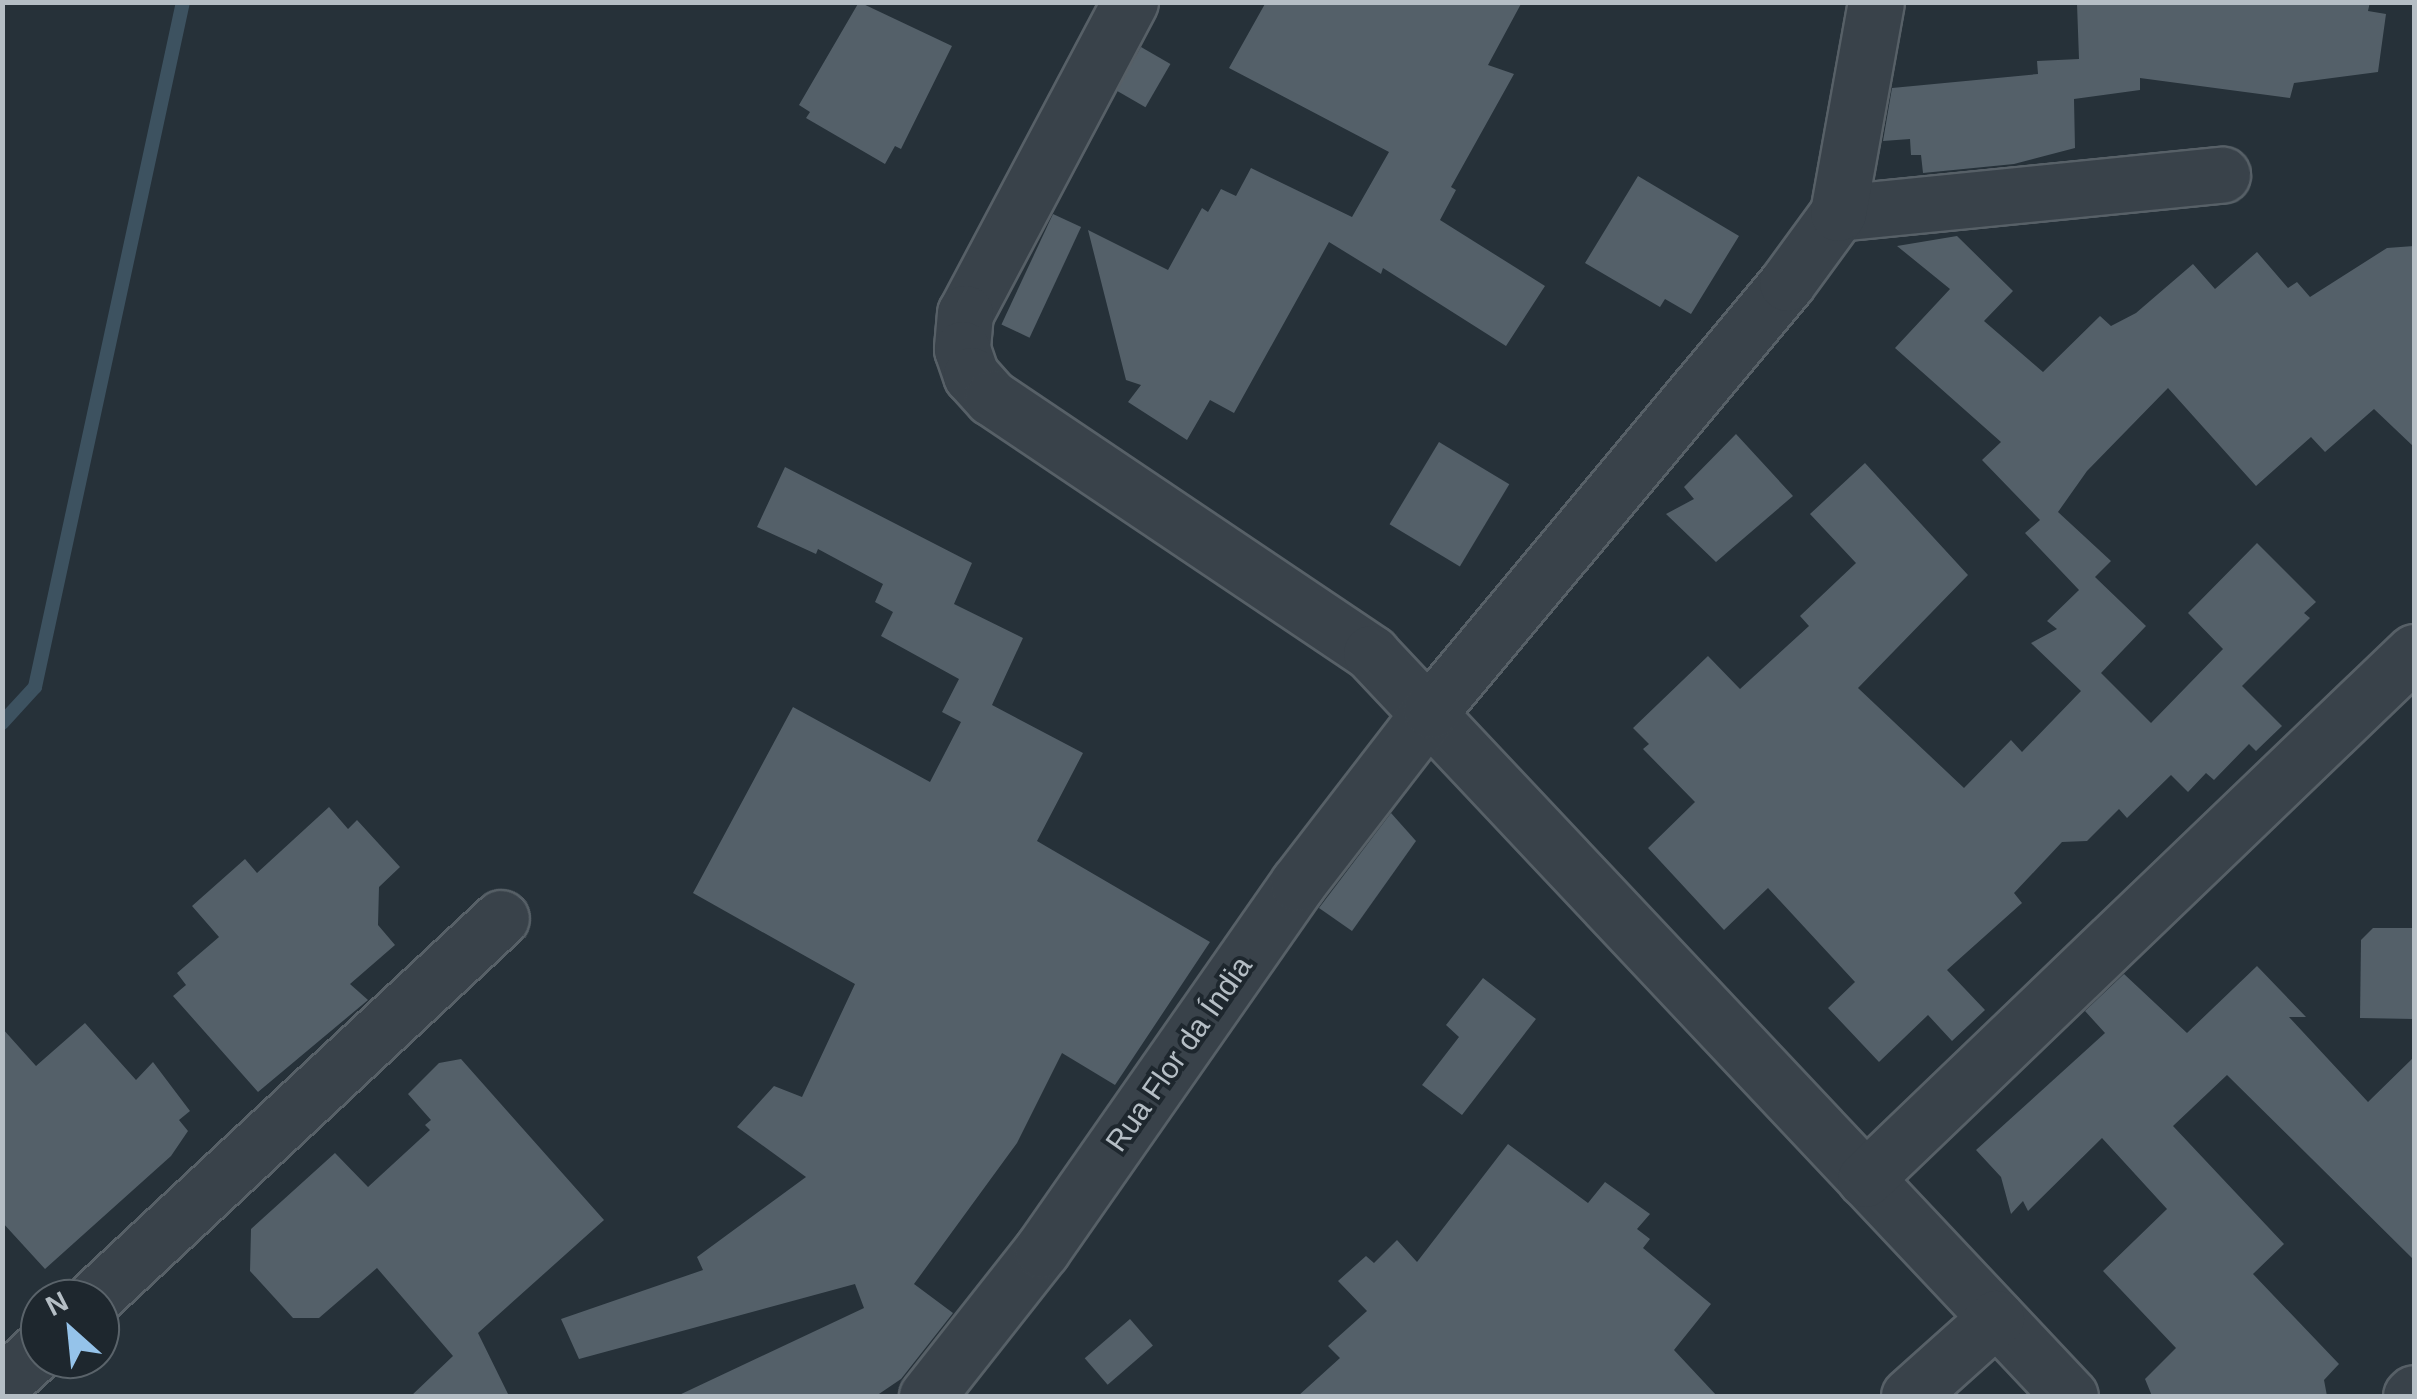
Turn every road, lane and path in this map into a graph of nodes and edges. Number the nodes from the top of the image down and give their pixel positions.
1 (1130, 2) edge
2 (1876, 2) edge
3 (2222, 175) dead end
4 (1838, 213) junction
5 (2414, 652) edge
6 (1430, 710) junction
7 (501, 918) dead end
8 (1865, 1179) junction
9 (114, 1279) edge
10 (1996, 1318) junction
11 (927, 1396) edge
12 (1909, 1396) edge
13 (2070, 1396) edge

1 - 6 street
2 - 4 street
3 - 4 street
4 - 6 street, Rua Flor da Índia
5 - 8 street
6 - 8 street
6 - 11 street, Rua Flor da Índia
7 - 9 street
8 - 10 street
10 - 12 street
10 - 13 street

